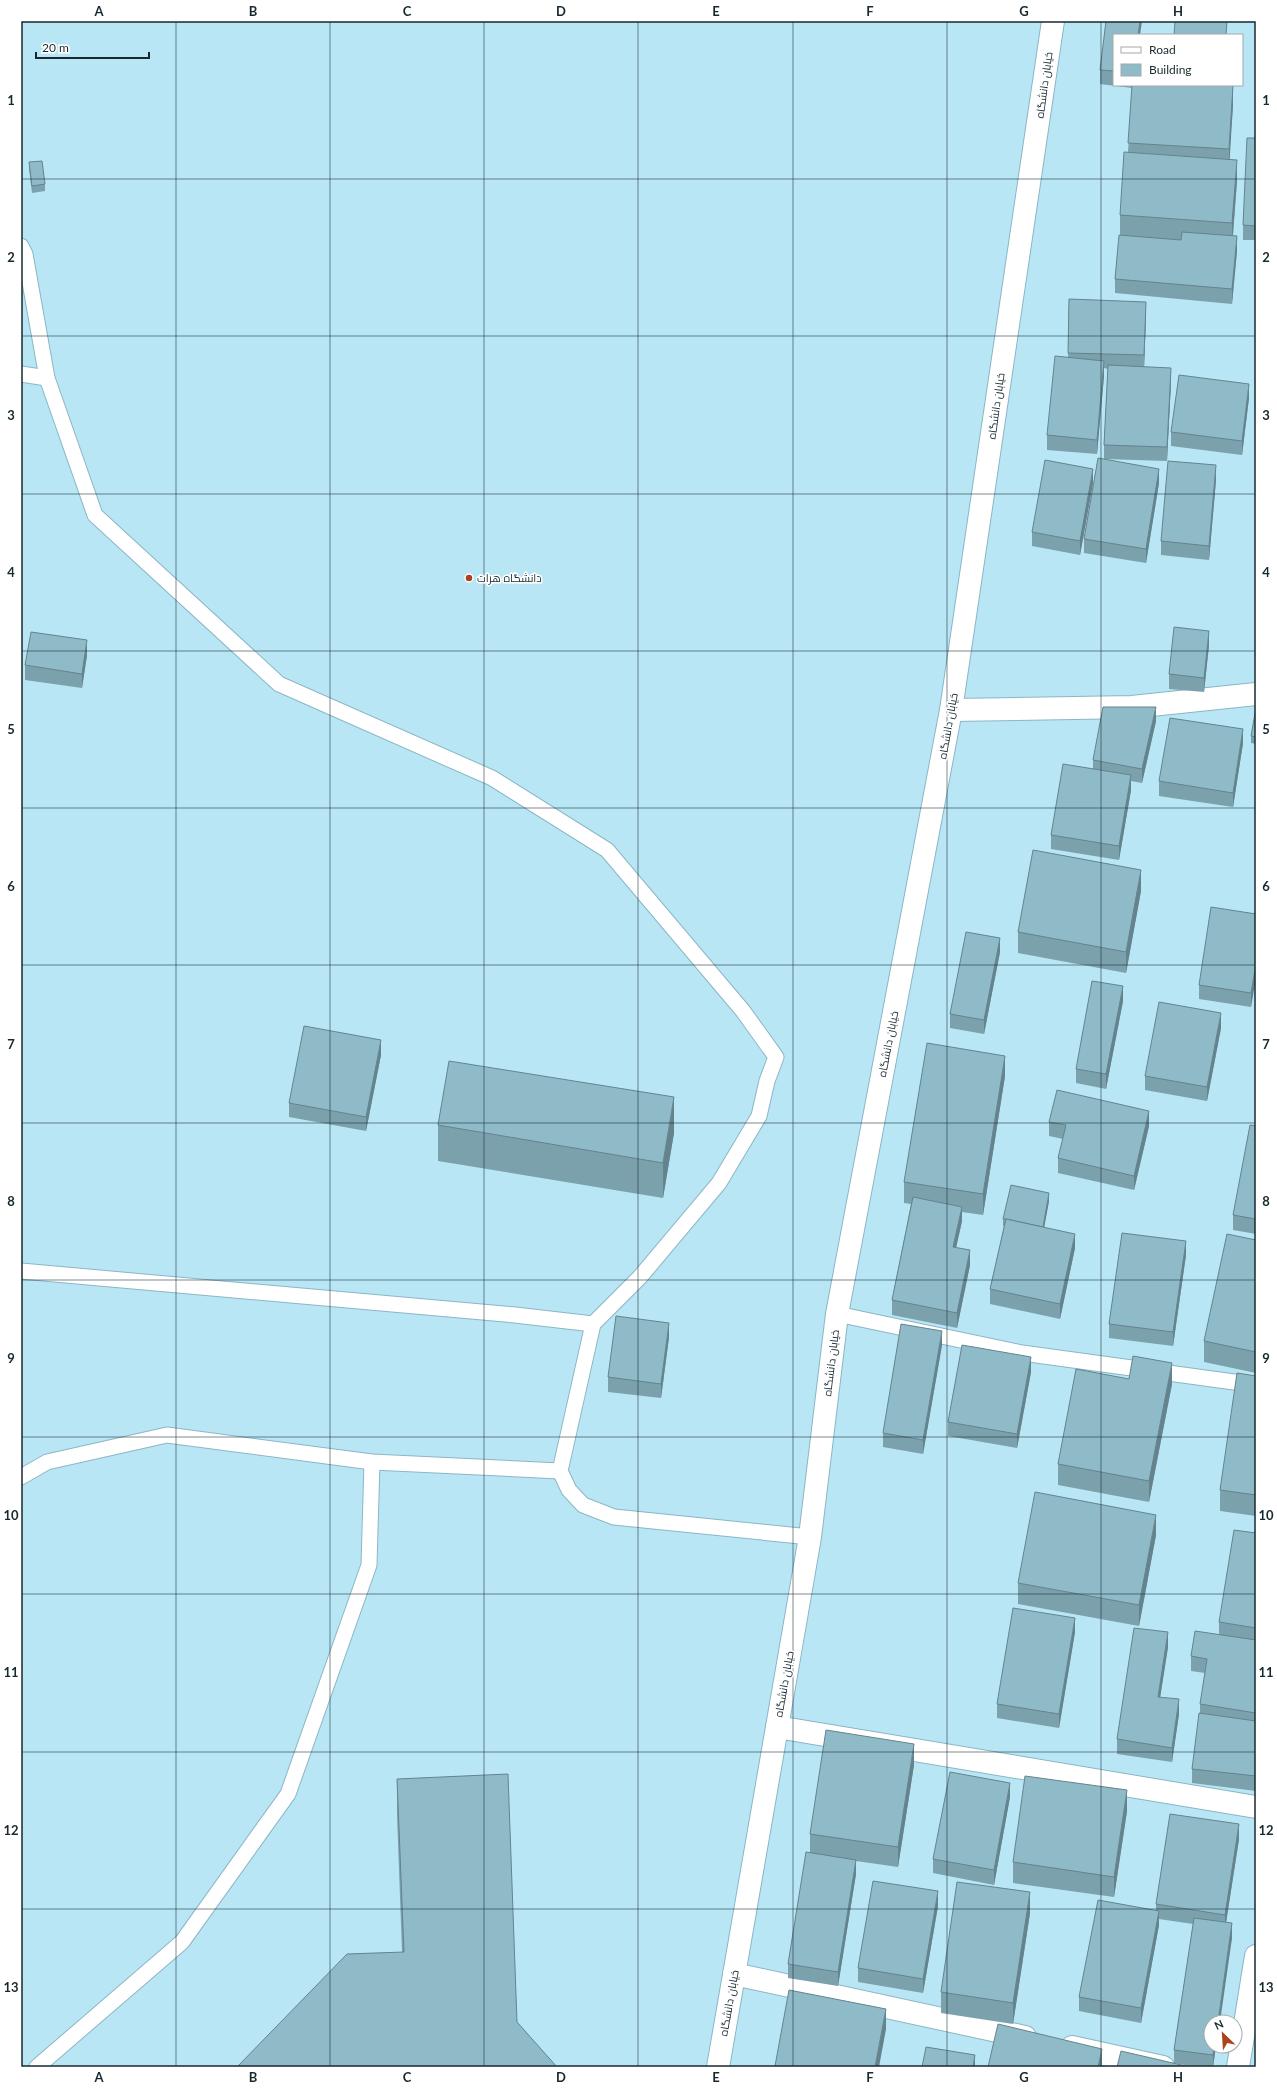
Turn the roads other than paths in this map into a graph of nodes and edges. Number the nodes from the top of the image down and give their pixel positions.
1 (1053, 21) edge
2 (21, 246) edge
3 (21, 374) edge
4 (46, 378) junction
5 (1256, 694) edge
6 (951, 710) junction
7 (21, 1271) edge
8 (837, 1314) junction
9 (593, 1324) junction
10 (1256, 1385) edge
11 (372, 1462) junction
12 (560, 1471) junction
13 (21, 1476) edge
14 (810, 1536) junction
15 (777, 1727) junction
16 (1256, 1807) edge
17 (1256, 1956) edge
18 (734, 1974) junction
19 (37, 2067) edge
20 (718, 2067) edge
21 (1163, 2067) edge
22 (1238, 2067) edge

1 - 6 street, خیابان دانشگاه
2 - 4 lane
3 - 4 lane
4 - 9 lane
5 - 6 street
6 - 8 street, خیابان دانشگاه
7 - 9 lane
8 - 10 lane
8 - 14 street, خیابان دانشگاه
9 - 12 lane
11 - 12 lane
11 - 13 lane
11 - 19 lane
12 - 14 lane
14 - 15 street, خیابان دانشگاه
15 - 16 street
15 - 18 street, خیابان دانشگاه
17 - 22 street
18 - 20 street, خیابان دانشگاه
18 - 21 street

